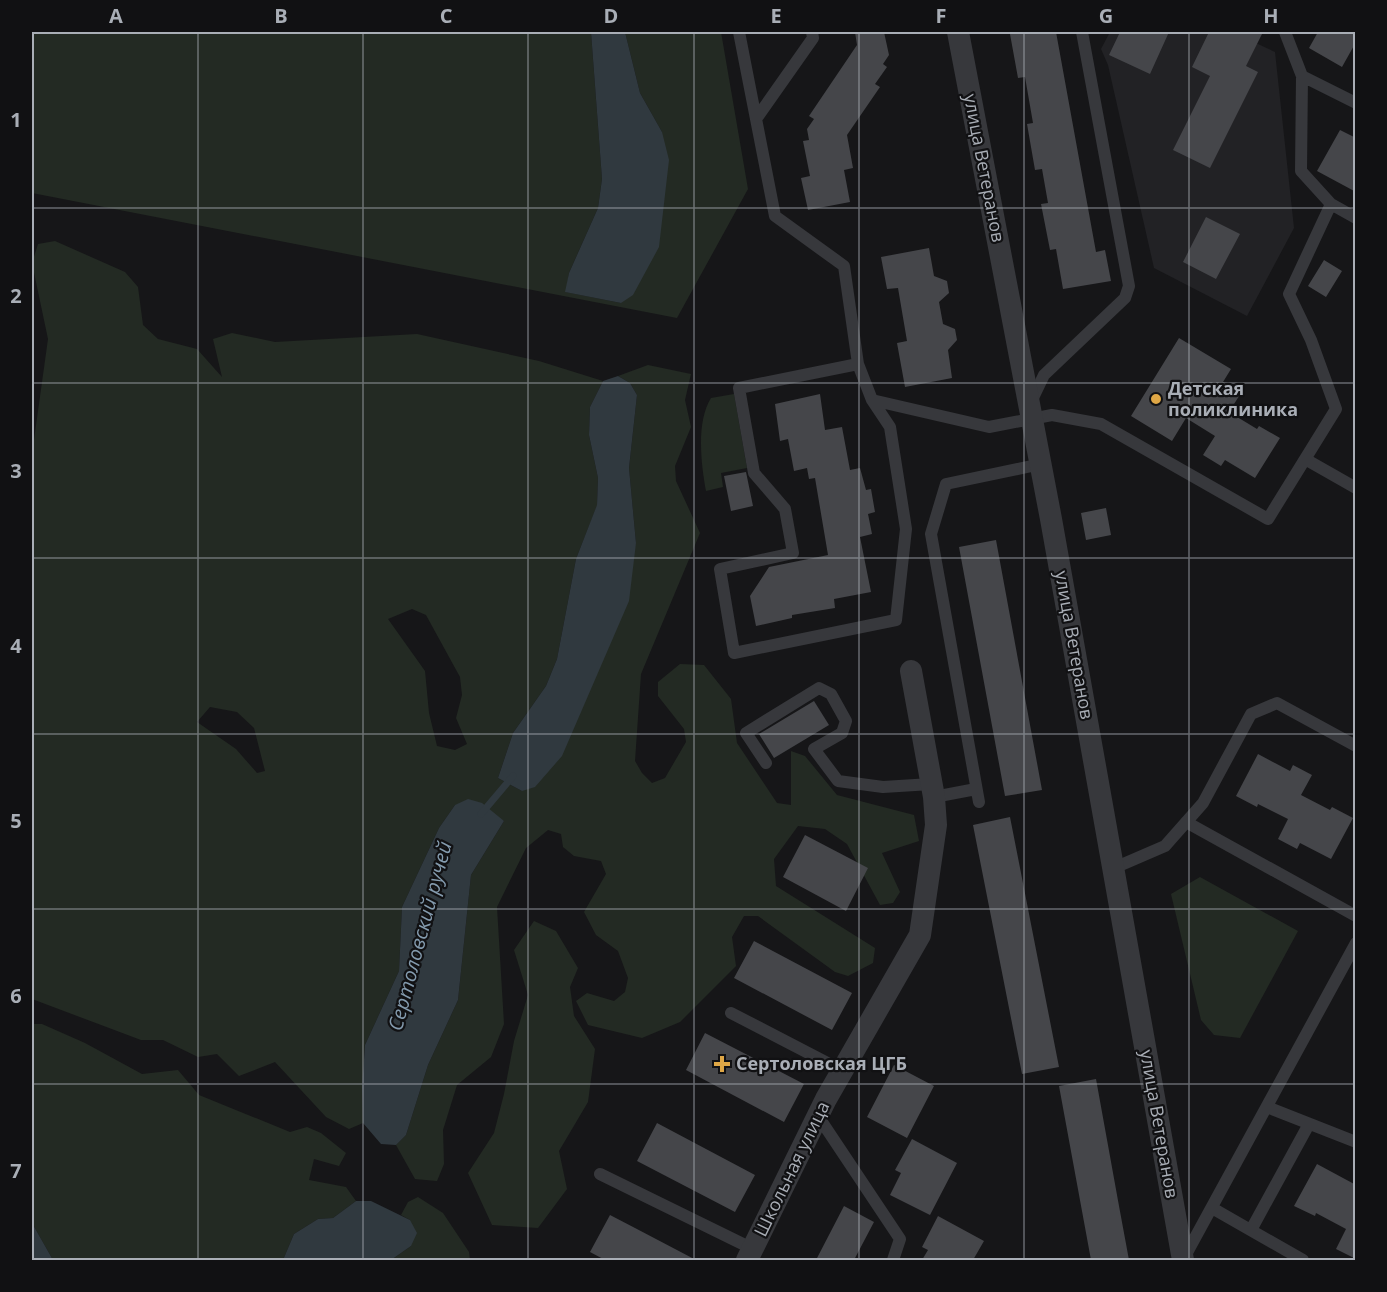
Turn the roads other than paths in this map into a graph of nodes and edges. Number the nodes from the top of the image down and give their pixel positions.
1 (739, 32) edge
2 (812, 32) edge
3 (958, 32) edge
4 (1082, 32) edge
5 (1285, 32) edge
6 (1302, 76) junction
7 (1355, 103) edge
8 (756, 119) junction
9 (1331, 204) junction
10 (1356, 218) edge
11 (858, 364) junction
12 (872, 400) junction
13 (1031, 412) junction
14 (1305, 459) junction
15 (1041, 464) junction
16 (1356, 488) edge
17 (911, 671) dead end
18 (1356, 746) edge
19 (766, 763) dead end
20 (976, 789) junction
21 (932, 790) junction
22 (979, 802) dead end
23 (1185, 822) junction
24 (1114, 868) junction
25 (1356, 916) edge
26 (1356, 943) edge
27 (731, 1013) dead end
28 (843, 1071) junction
29 (1267, 1107) junction
30 (818, 1116) junction
31 (1309, 1124) junction
32 (1356, 1143) edge
33 (600, 1174) dead end
34 (1212, 1208) junction
35 (1251, 1230) junction
36 (750, 1255) edge
37 (893, 1260) edge
38 (1183, 1260) edge
39 (1303, 1260) edge

1 - 8 lane
2 - 8 lane
3 - 13 street, улица Ветеранов
4 - 13 lane
5 - 6 lane
6 - 7 lane
6 - 9 lane
8 - 11 lane
9 - 10 lane
9 - 14 lane
11 - 12 lane
11 - 12 lane
12 - 13 lane
13 - 14 lane
13 - 15 street, улица Ветеранов
14 - 16 lane
15 - 20 lane
15 - 24 street, улица Ветеранов
17 - 21 street, Школьная улица
18 - 23 lane
19 - 21 lane
20 - 21 lane
20 - 22 lane
21 - 28 street, Школьная улица
23 - 24 lane
23 - 25 lane
24 - 38 street, улица Ветеранов
26 - 29 lane
27 - 28 lane
28 - 30 street, Школьная улица
29 - 31 lane
29 - 34 lane
30 - 36 street, Школьная улица
30 - 37 lane
31 - 32 lane
31 - 35 lane
33 - 36 lane
34 - 35 lane
34 - 38 lane
35 - 39 lane

